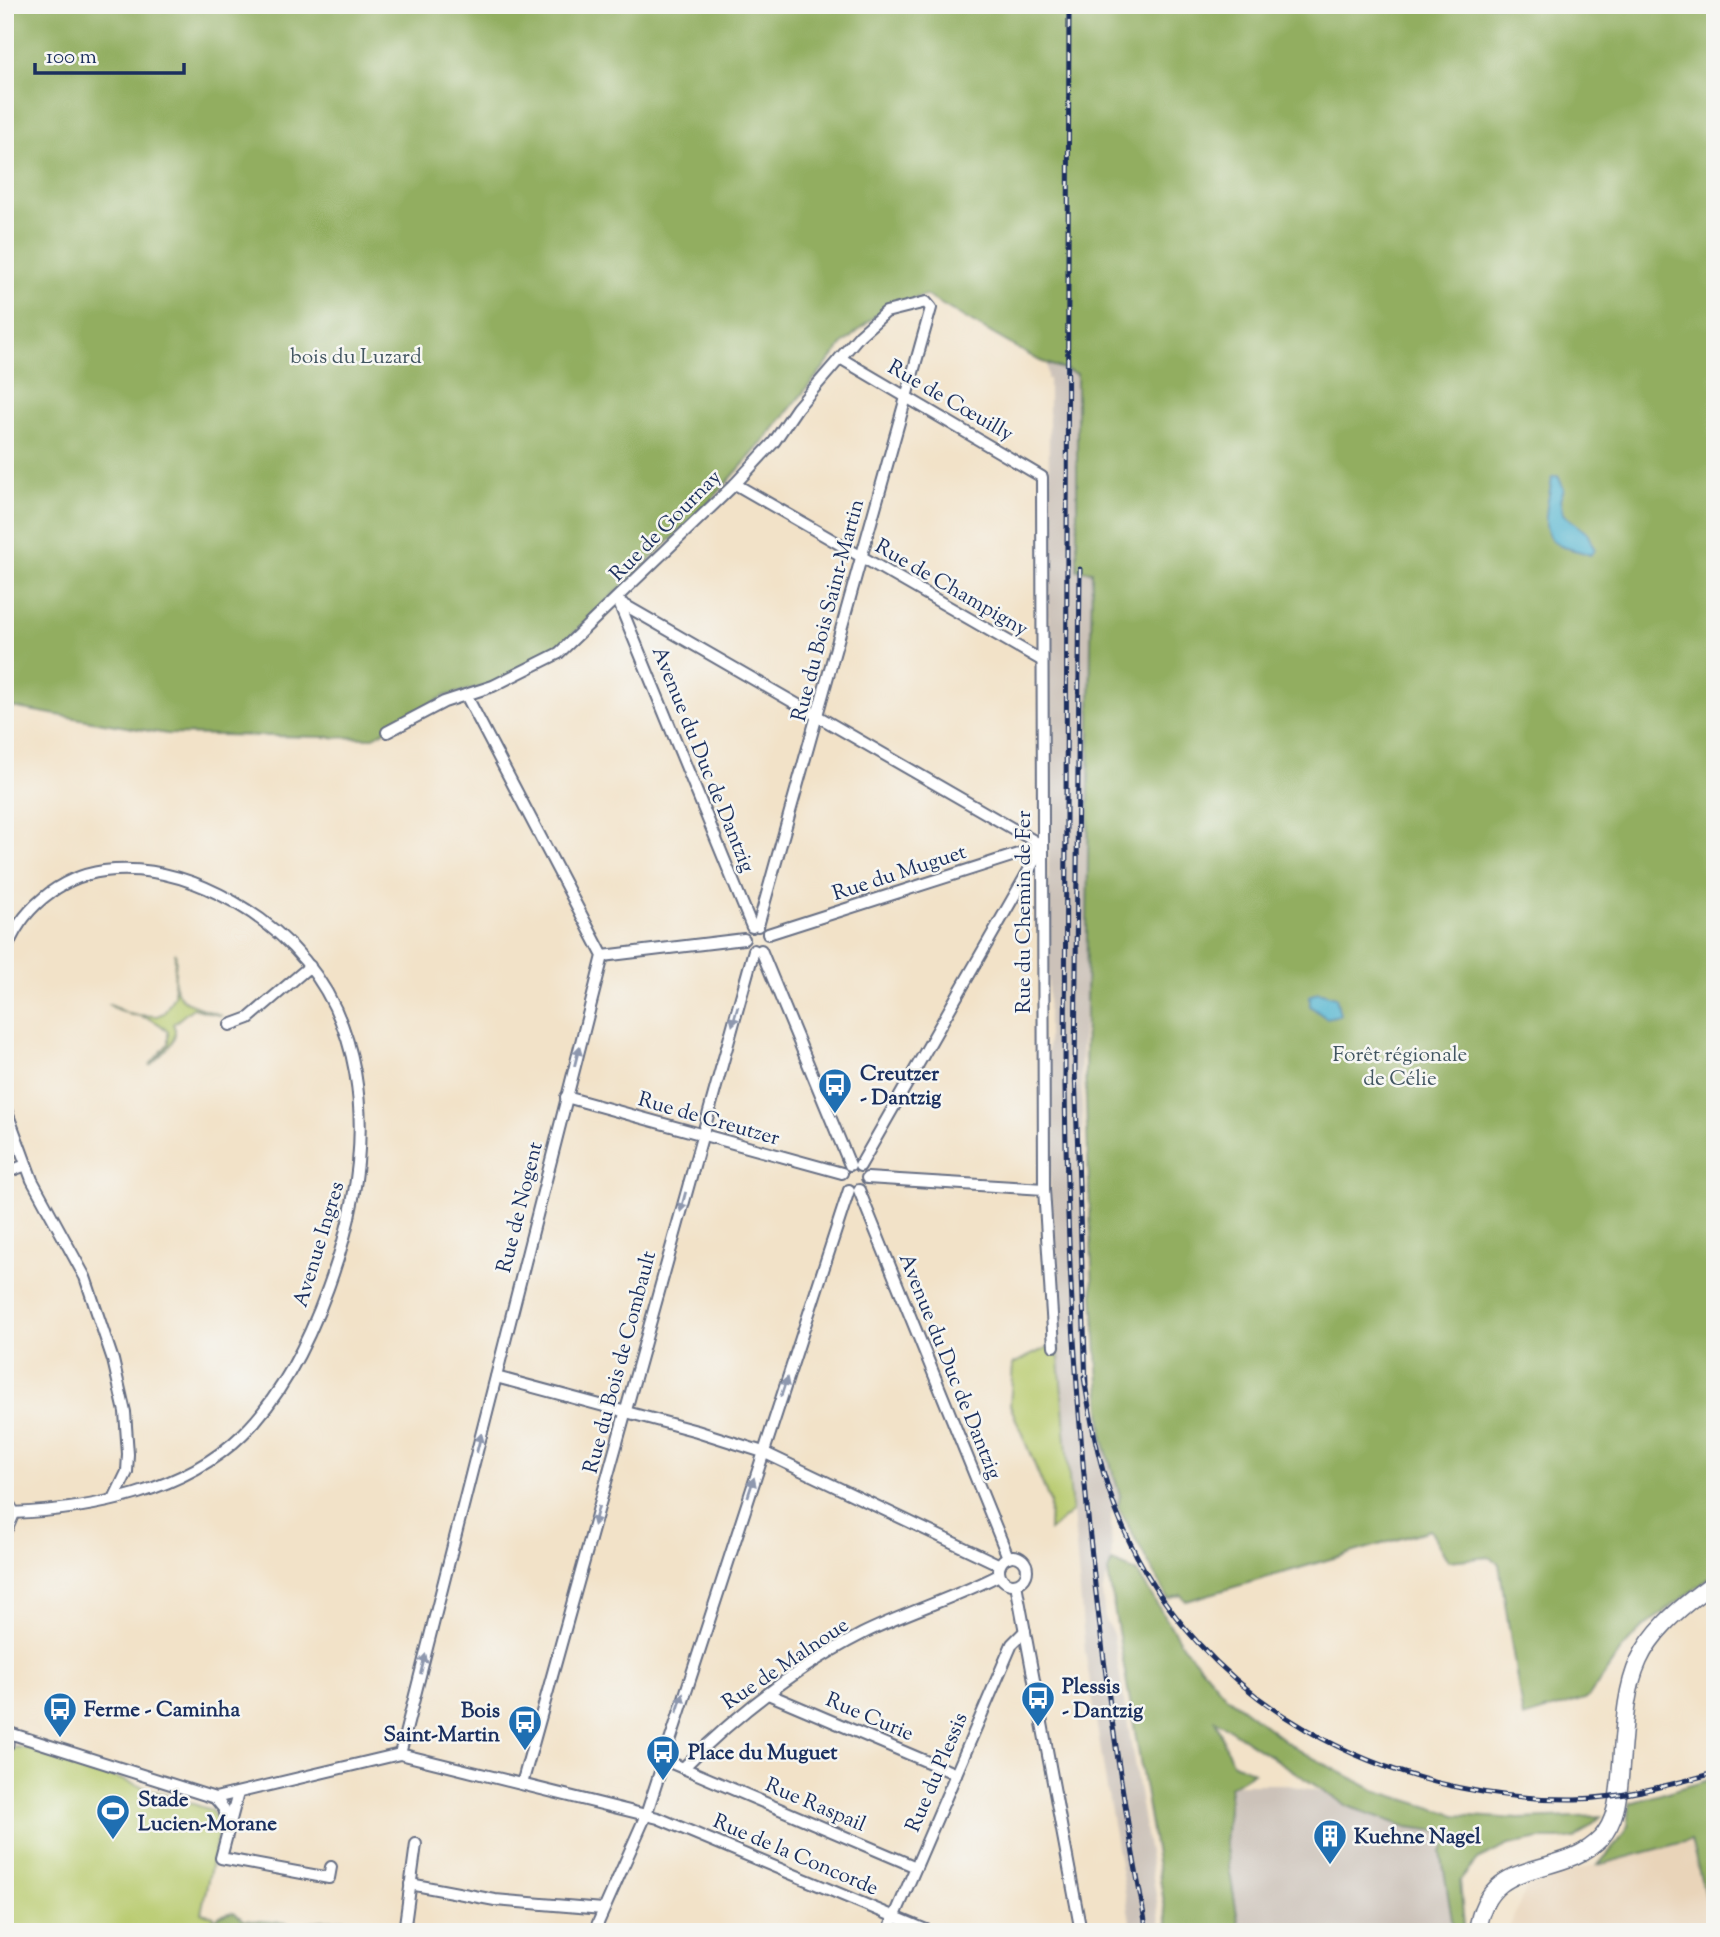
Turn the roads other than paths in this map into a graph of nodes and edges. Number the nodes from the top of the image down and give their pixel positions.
1 (930, 304) joint
2 (840, 358) junction
3 (906, 397) junction
4 (1042, 477) joint
5 (735, 484) junction
6 (862, 557) junction
7 (618, 603) junction
8 (1041, 660) junction
9 (467, 695) junction
10 (818, 718) junction
11 (387, 732) dead end
12 (1042, 846) junction
13 (755, 926) junction
14 (768, 934) junction
15 (744, 939) junction
16 (757, 950) junction
17 (5, 954) edge
18 (603, 956) junction
19 (310, 966) junction
20 (230, 1025) dead end
21 (566, 1097) junction
22 (5, 1107) edge
23 (701, 1136) junction
24 (26, 1165) junction
25 (850, 1168) junction
26 (5, 1173) edge
27 (867, 1178) junction
28 (1044, 1189) junction
29 (854, 1190) junction
30 (1054, 1346) dead end
31 (496, 1377) junction
32 (625, 1411) junction
33 (763, 1452) junction
34 (127, 1472) junction
35 (134, 1494) junction
36 (114, 1499) junction
37 (6, 1515) edge
38 (1002, 1566) junction
39 (1715, 1582) edge
40 (1016, 1584) junction
41 (1025, 1631) junction
42 (768, 1694) junction
43 (6, 1735) edge
44 (400, 1754) junction
45 (662, 1759) junction
46 (682, 1768) junction
47 (956, 1774) junction
48 (522, 1784) junction
49 (238, 1793) junction
50 (215, 1798) junction
51 (646, 1815) junction
52 (229, 1826) junction
53 (416, 1844) dead end
54 (331, 1867) dead end
55 (916, 1867) junction
56 (410, 1884) junction
57 (603, 1909) junction
58 (895, 1916) junction
59 (404, 1932) edge
60 (594, 1932) edge
61 (888, 1932) edge
62 (931, 1932) edge
63 (1082, 1932) edge
64 (1478, 1932) edge

1 - 2 street, Rue de Gournay
1 - 3 street, Rue du Bois Saint-Martin
2 - 3 street, Rue de Cœuilly
2 - 5 street, Rue de Gournay
3 - 4 street, Rue de Cœuilly
3 - 6 street, Rue du Bois Saint-Martin
4 - 8 street, Rue du Chemin de Fer
5 - 6 street, Rue de Champigny
5 - 7 street, Rue de Gournay
6 - 8 street, Rue de Champigny
6 - 10 street, Rue du Bois Saint-Martin
7 - 9 street, Rue de Gournay
7 - 10 street
7 - 13 street, Avenue du Duc de Dantzig
8 - 12 street, Rue du Chemin de Fer
9 - 11 street, Rue de Gournay
9 - 18 street
10 - 12 street
10 - 13 street, Rue du Bois Saint-Martin
12 - 14 street, Rue du Muguet
12 - 25 street
12 - 28 street, Rue du Chemin de Fer
13 - 14 street
13 - 15 street, Rue du Bois Saint-Martin
14 - 16 street, Rue du Bois de Combault
15 - 16 street
15 - 18 street
16 -> 23 street, Rue du Bois de Combault
16 - 25 street
17 - 19 street, Avenue Ingres
21 -> 18 street, Rue de Nogent
19 - 20 street
19 - 35 street, Avenue Ingres
21 - 23 street, Rue de Creutzer
21 - 31 street, Rue de Nogent
22 - 24 street
23 - 25 street, Rue de Creutzer
23 -> 32 street, Rue du Bois de Combault
24 - 26 street
24 - 34 street
25 - 27 street
25 - 29 street, Avenue du Duc de Dantzig
27 - 28 street
27 - 29 street
28 - 30 street, Rue du Chemin de Fer
33 -> 29 street
29 - 38 street, Avenue du Duc de Dantzig
31 - 32 street
44 -> 31 street, Rue de Nogent
32 - 33 street
32 -> 48 street, Rue du Bois de Combault
33 - 38 street
45 -> 33 street
34 - 35 street
34 - 36 street
35 - 36 street, Avenue Ingres
36 - 37 street, Avenue Ingres
38 - 40 street
38 - 40 street
38 - 42 street, Rue de Malnoue
39 - 64 street
40 - 41 street
41 - 47 street, Rue du Plessis
41 - 63 street
42 - 46 street, Rue de Malnoue
42 - 47 street, Rue Curie
43 - 50 street
44 - 48 street, Rue de la Concorde
44 - 49 street
45 - 46 street, Rue Raspail
45 - 51 street
46 - 55 street, Rue Raspail
47 - 55 street, Rue du Plessis
48 - 51 street, Rue de la Concorde
49 - 50 street
49 - 52 street
50 - 52 street
51 - 57 street
51 - 58 street, Rue de la Concorde
52 - 54 street
53 - 56 street
55 - 58 street, Rue du Plessis
56 - 57 street
56 - 59 street
57 - 60 street
58 - 61 street, Rue du Plessis
58 - 62 street, Rue de la Concorde

